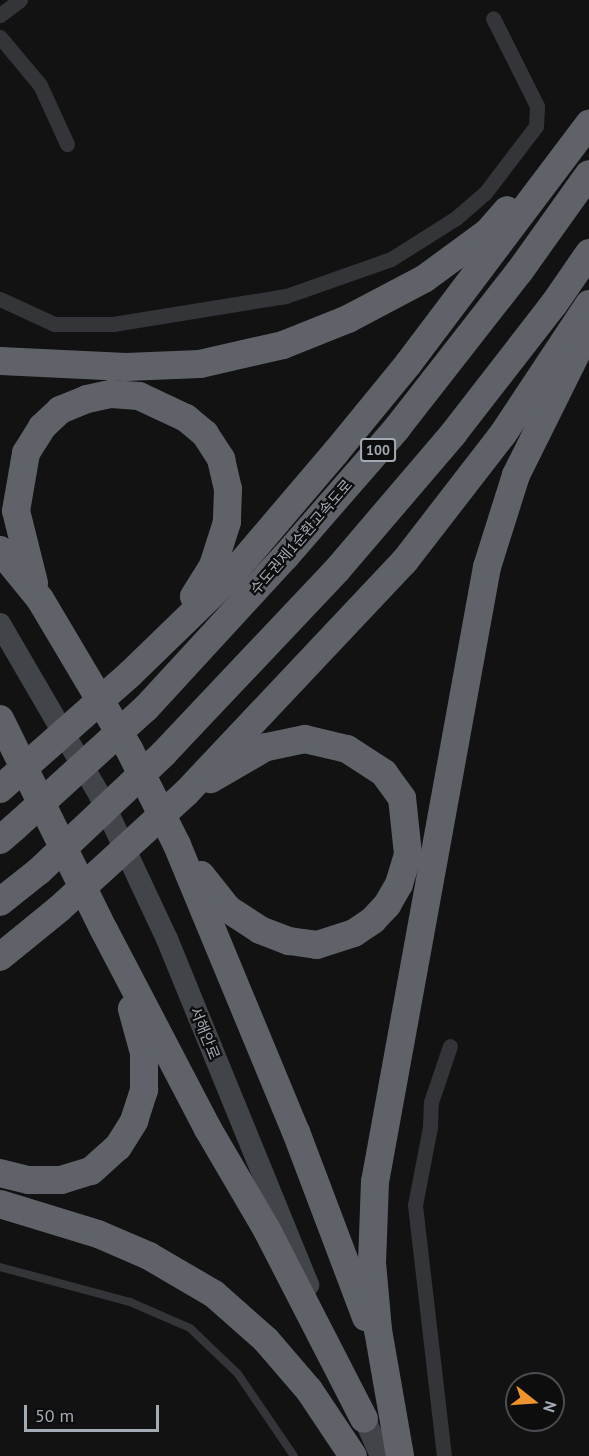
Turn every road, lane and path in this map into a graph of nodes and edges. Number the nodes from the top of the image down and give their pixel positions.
1 (20, 0) edge
2 (0, 15) edge
3 (493, 18) dead end
4 (0, 37) edge
5 (589, 122) edge
6 (67, 144) dead end
7 (589, 174) edge
8 (589, 253) edge
9 (0, 298) edge
10 (589, 304) edge
11 (589, 328) edge
12 (0, 361) edge
13 (0, 550) edge
14 (40, 599) junction
15 (0, 624) edge
16 (139, 665) junction
17 (2, 723) edge
18 (0, 789) edge
19 (186, 793) junction
20 (8, 833) edge
21 (177, 845) junction
22 (0, 902) edge
23 (105, 930) junction
24 (0, 957) edge
25 (450, 1046) dead end
26 (0, 1173) edge
27 (0, 1204) edge
28 (0, 1267) edge
29 (364, 1419) junction
30 (294, 1456) edge
31 (353, 1456) edge
32 (381, 1456) edge
33 (400, 1456) edge
34 (444, 1456) edge

1 - 2 street
3 - 9 street
4 - 6 street
5 - 12 highway
5 - 16 highway
7 - 20 highway, 수도권제1순환고속도로 / 100, bridge
8 - 22 highway, bridge
10 - 19 highway
11 - 33 highway
13 - 14 highway
14 - 16 highway
14 - 21 highway
15 - 29 main road, 서해안로
16 - 18 highway, bridge
17 - 23 highway
19 - 21 highway
19 - 24 highway, bridge
21 - 33 highway
23 - 26 highway
23 - 29 highway
25 - 34 street
27 - 31 highway
28 - 30 lane
29 - 32 main road, 서해안로

